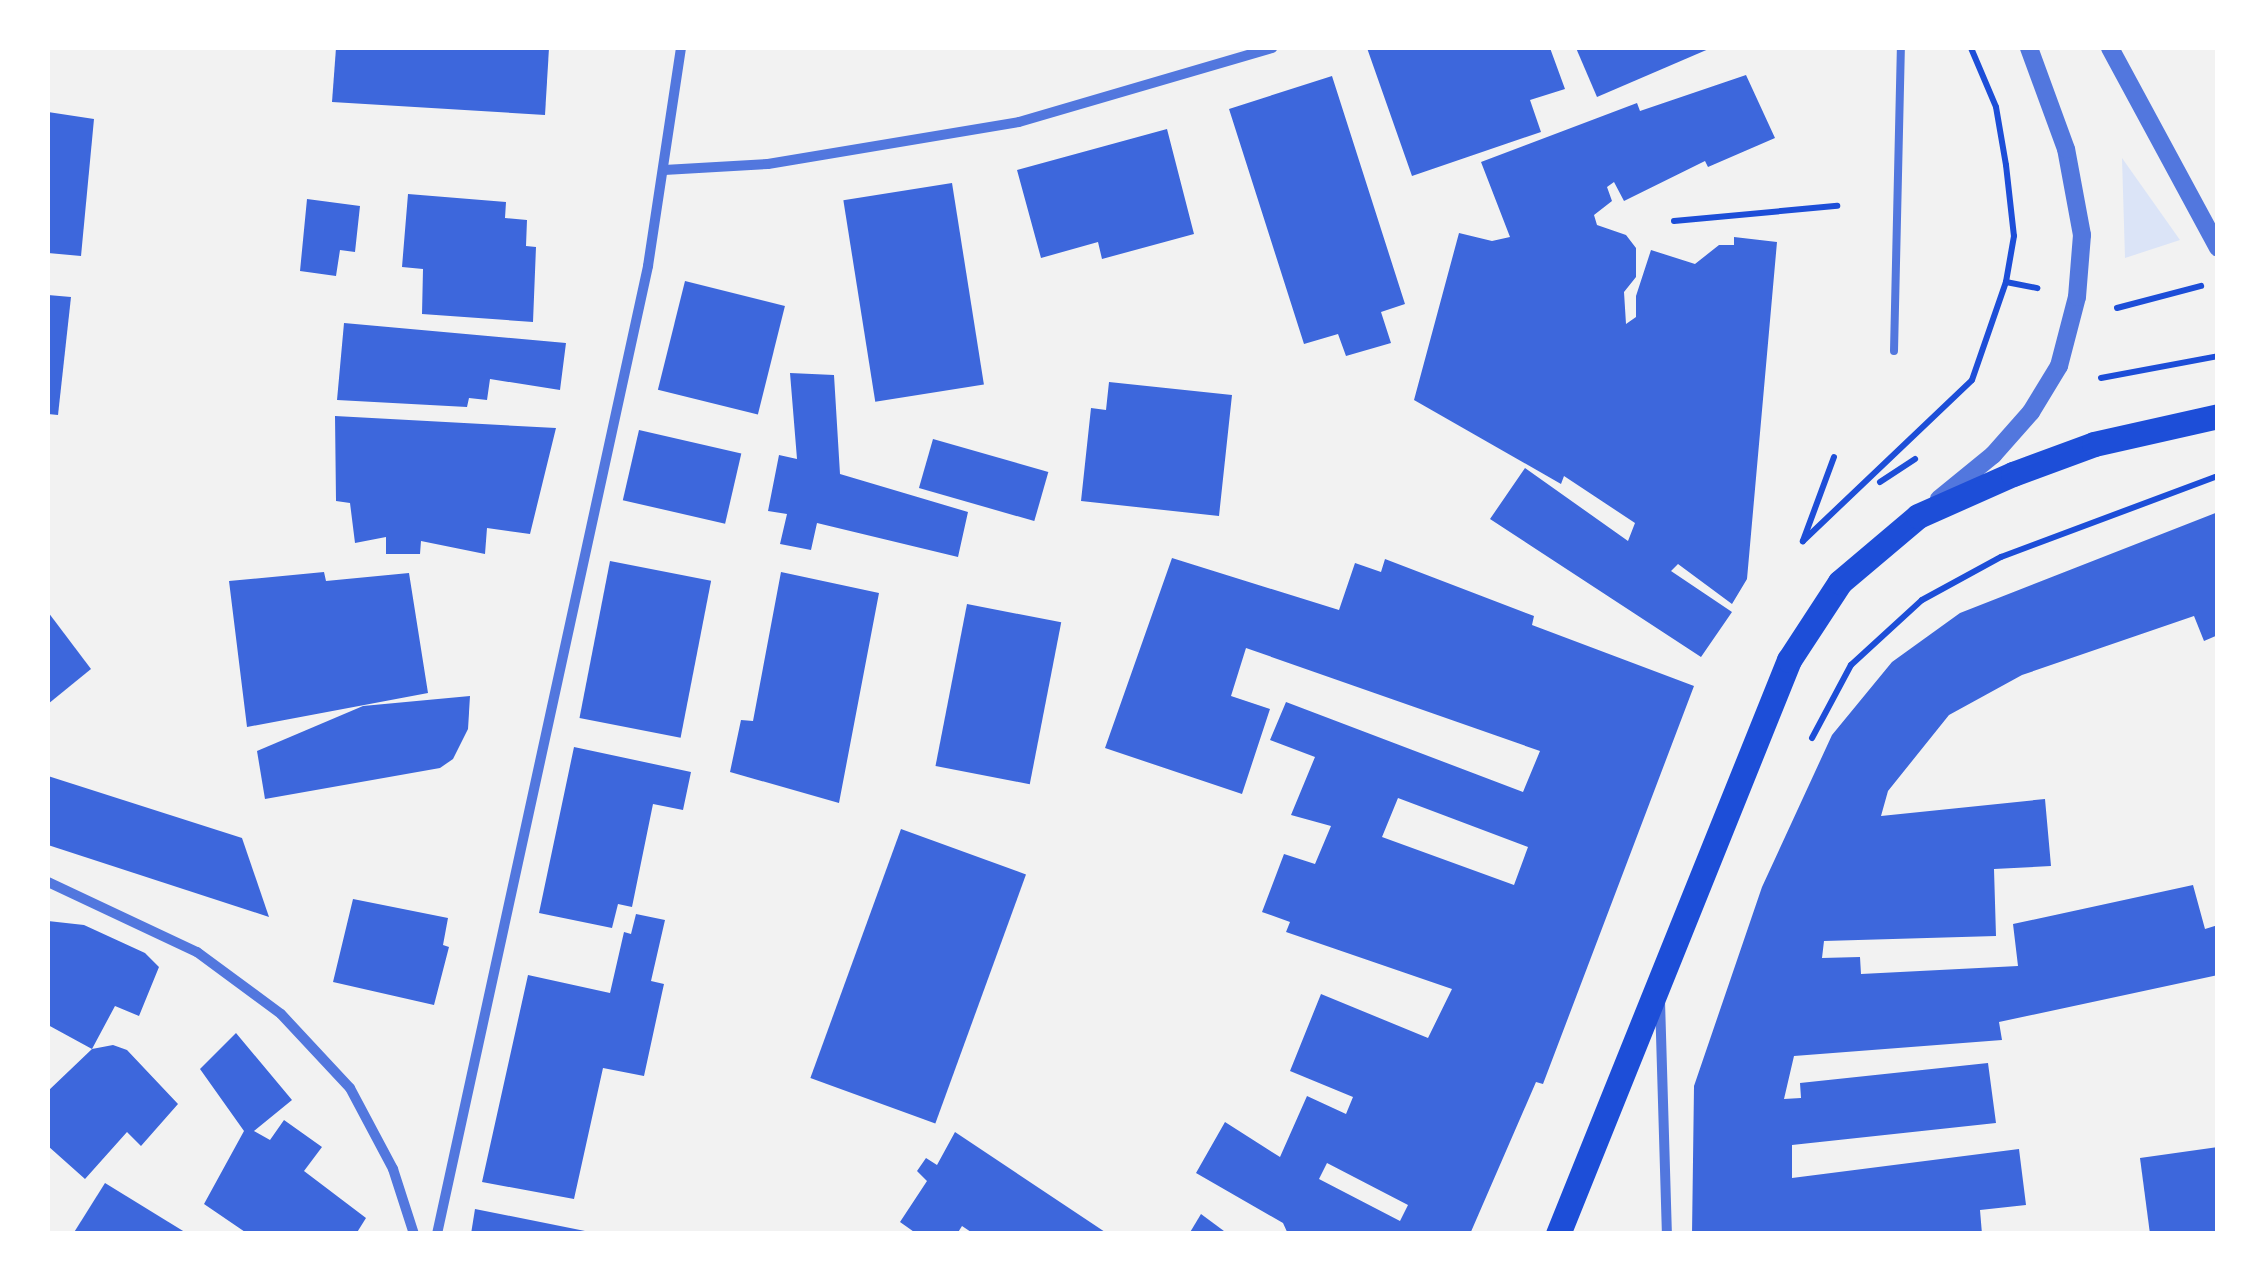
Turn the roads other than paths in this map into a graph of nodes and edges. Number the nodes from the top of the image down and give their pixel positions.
1 (681, 48) edge
2 (1272, 48) edge
3 (1901, 48) edge
4 (2029, 48) edge
5 (2110, 48) edge
6 (664, 170) junction
7 (2218, 248) edge
8 (1894, 351) dead end
9 (2218, 416) edge
10 (1918, 516) junction
11 (48, 882) edge
12 (1659, 970) junction
13 (414, 1234) edge
14 (437, 1234) edge
15 (1558, 1234) edge
16 (1666, 1234) edge

1 - 6 street
2 - 6 street
3 - 8 lane
4 - 10 street
5 - 7 street
6 - 14 street
9 - 10 main road
10 - 12 main road
11 - 13 street
12 - 15 main road
12 - 16 street

